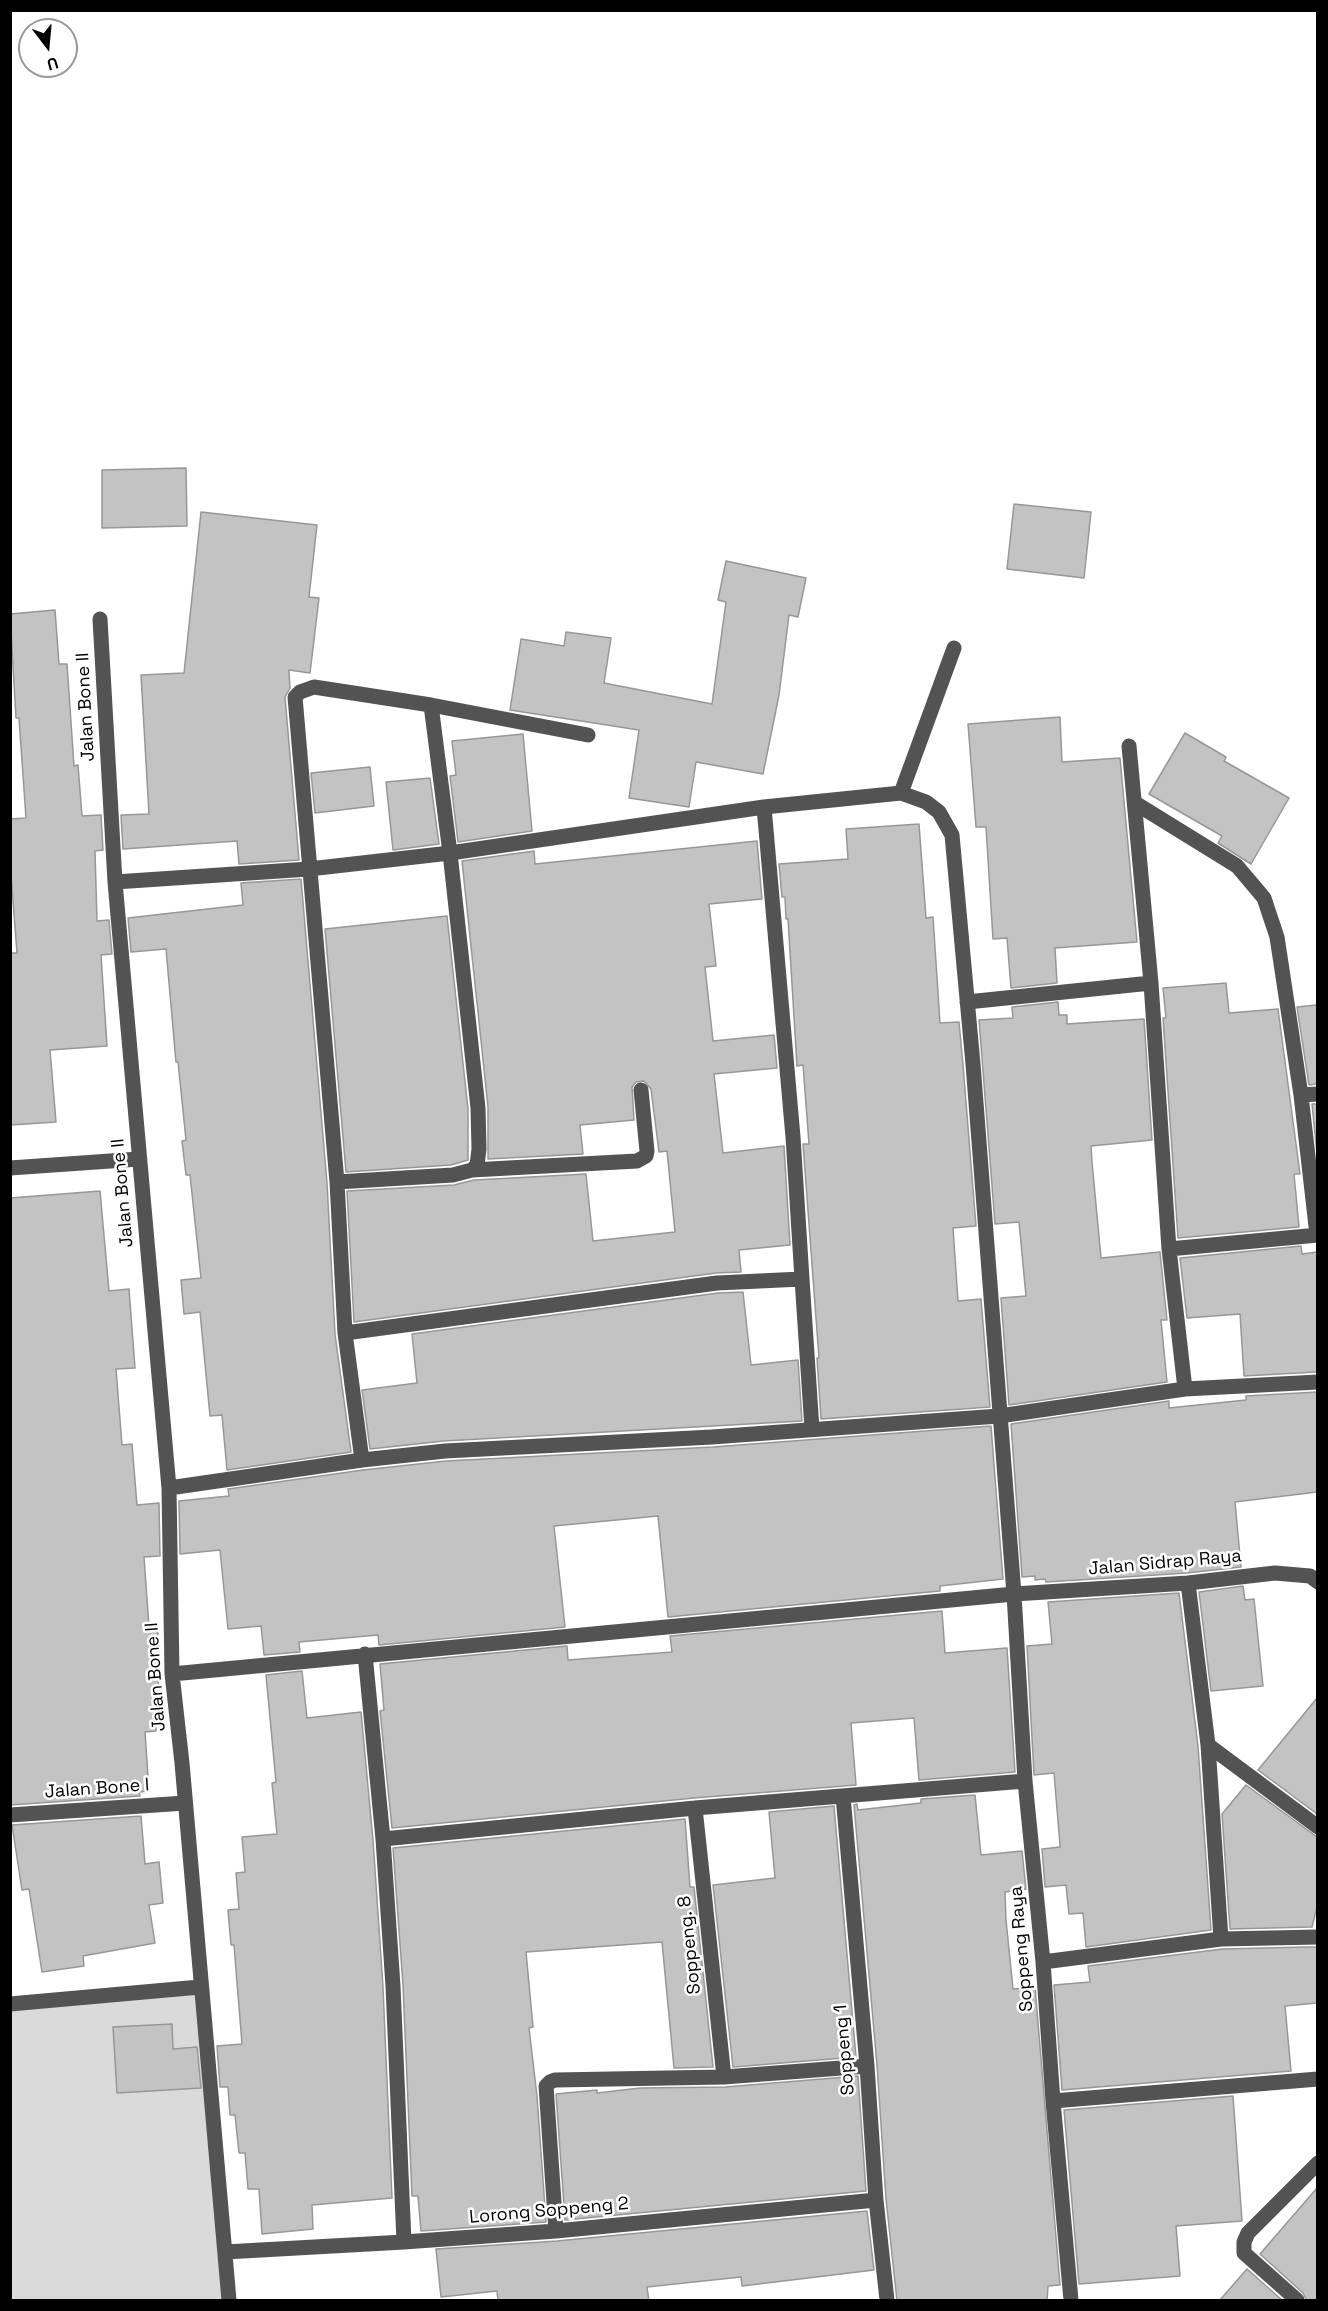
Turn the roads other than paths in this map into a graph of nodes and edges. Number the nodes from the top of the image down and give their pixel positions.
1 (100, 619) dead end
2 (954, 648) dead end
3 (431, 705) junction
4 (588, 735) dead end
5 (1129, 746) dead end
6 (901, 794) junction
7 (1135, 803) junction
8 (764, 807) junction
9 (450, 853) junction
10 (309, 869) junction
11 (115, 882) junction
12 (1151, 983) junction
13 (967, 1002) junction
14 (641, 1090) dead end
15 (1317, 1094) edge
16 (1301, 1095) junction
17 (140, 1159) junction
18 (10, 1168) edge
19 (472, 1170) junction
20 (337, 1182) junction
21 (1317, 1235) edge
22 (1169, 1249) junction
23 (802, 1279) junction
24 (345, 1333) junction
25 (1317, 1382) edge
26 (1185, 1389) junction
27 (999, 1416) junction
28 (812, 1430) junction
29 (362, 1460) junction
30 (169, 1488) junction
31 (1188, 1582) junction
32 (1317, 1582) edge
33 (1014, 1594) junction
34 (365, 1654) junction
35 (172, 1674) junction
36 (1208, 1745) junction
37 (1025, 1781) junction
38 (843, 1796) junction
39 (185, 1803) junction
40 (695, 1808) junction
41 (10, 1815) edge
42 (1317, 1827) edge
43 (383, 1839) junction
44 (1317, 1937) edge
45 (1221, 1939) junction
46 (1043, 1962) junction
47 (200, 1987) junction
48 (10, 2004) edge
49 (867, 2067) junction
50 (724, 2077) junction
51 (1317, 2079) edge
52 (1053, 2101) junction
53 (1317, 2163) edge
54 (876, 2200) junction
55 (556, 2231) junction
56 (404, 2242) junction
57 (225, 2252) junction
58 (229, 2301) edge
59 (886, 2301) edge
60 (1071, 2301) edge
61 (1297, 2301) edge

1 - 11 street, Jalan Bone II
2 - 6 street
3 - 4 street
3 - 9 street
3 - 10 street
5 - 7 street
6 - 8 street
6 - 13 street, Soppeng Raya
7 - 12 street
7 - 16 street
8 - 9 street
8 - 23 street
9 - 10 street
9 - 19 street
10 - 11 street
10 - 20 street
11 - 17 street, Jalan Bone II
12 - 13 street
12 - 22 street
13 - 27 street, Soppeng Raya
14 - 19 street
15 - 16 street
16 - 21 street
17 - 18 street
17 - 30 street, Jalan Bone II
19 - 20 street
20 - 24 street
21 - 22 street
22 - 26 street
23 - 24 street
23 - 28 street
24 - 29 street
25 - 26 street
26 - 27 street
27 - 28 street
27 - 33 street, Soppeng Raya
28 - 29 street
29 - 30 street
30 - 35 street, Jalan Bone II
31 - 32 street, Jalan Sidrap Raya
31 - 33 street, Jalan Sidrap Raya
31 - 36 street
33 - 34 street, Jalan Sidrap Raya
33 - 37 street, Soppeng Raya
34 - 35 street, Jalan Sidrap Raya
34 - 43 street
35 - 39 street, Jalan Bone II
36 - 42 street
36 - 45 street
37 - 38 street
37 - 46 street, Soppeng Raya
38 - 40 street
38 - 49 street, Soppeng 1
39 - 41 street, Jalan Bone I
39 - 47 street, Jalan Bone II
40 - 43 street
40 - 50 street, Soppeng. 8
43 - 56 street
44 - 45 street
45 - 46 street
46 - 52 street, Soppeng Raya
47 - 48 street
47 - 57 street, Jalan Bone II
49 - 50 street
49 - 54 street, Soppeng 1
50 - 55 street
51 - 52 street
52 - 60 street, Soppeng Raya
53 - 61 street
54 - 55 street, Lorong Soppeng 2
54 - 59 street, Soppeng 1
55 - 56 street, Lorong Soppeng 2
56 - 57 street, Lorong Soppeng 2
57 - 58 street, Jalan Bone II

